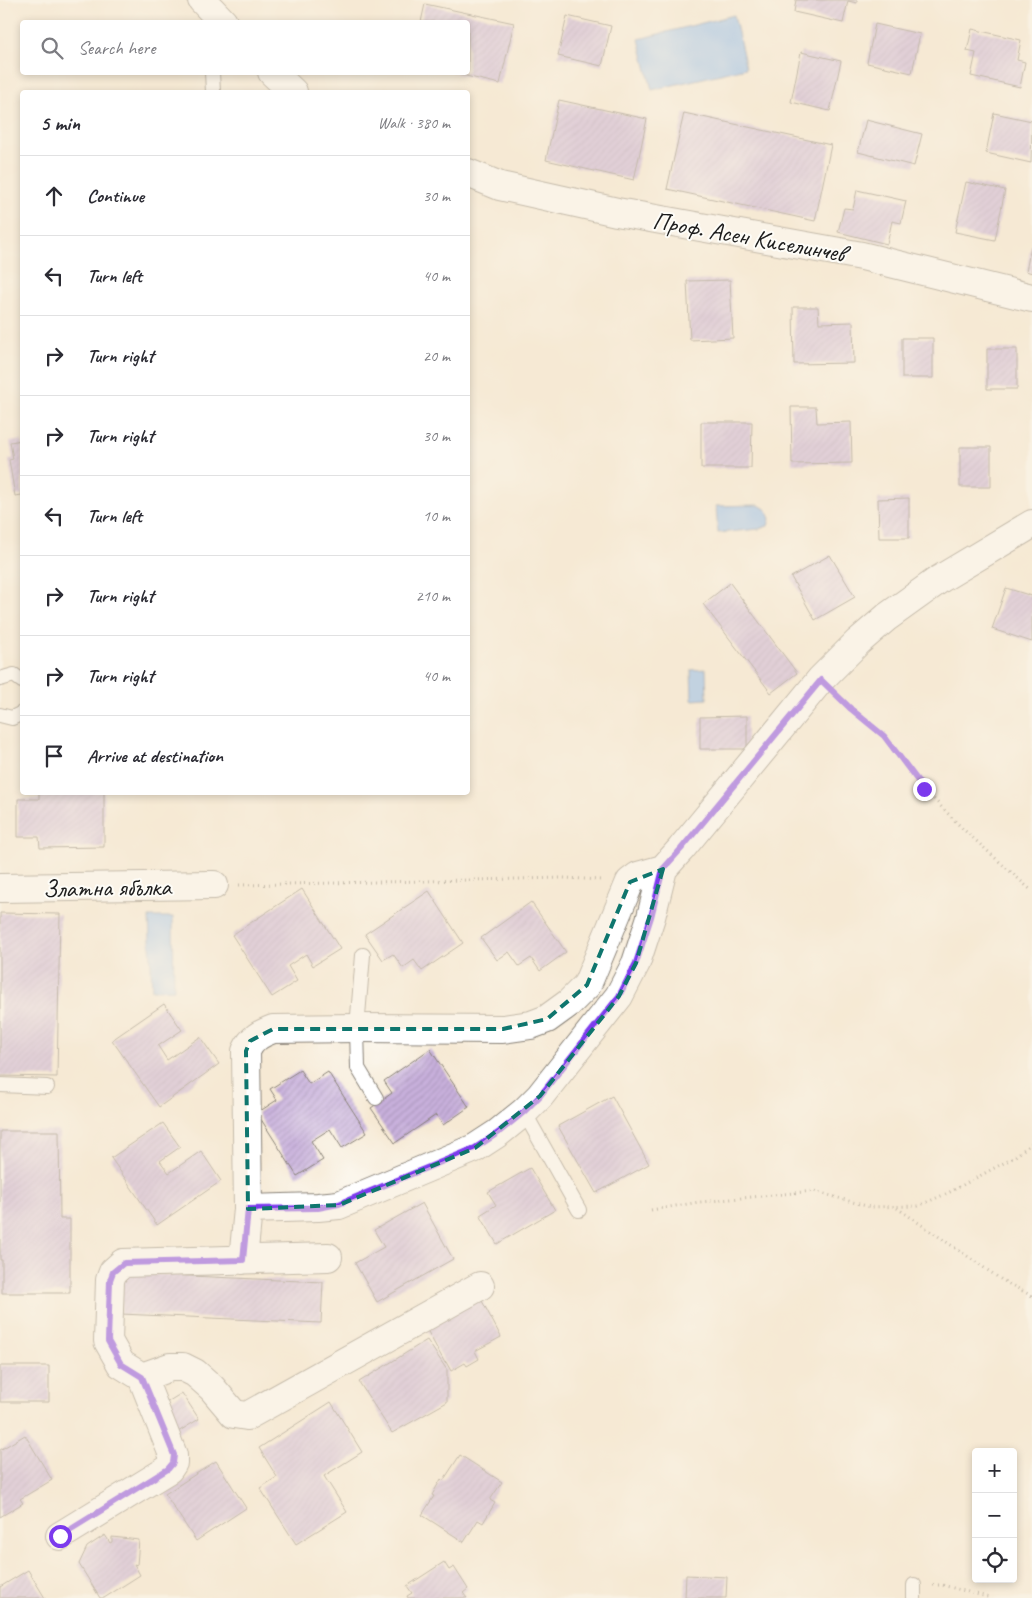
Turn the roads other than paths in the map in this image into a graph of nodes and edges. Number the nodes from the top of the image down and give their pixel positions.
1 (212, 75) edge
2 (275, 75) edge
3 (213, 90) edge
4 (291, 90) edge
5 (470, 174) edge
6 (1032, 298) edge
7 (1032, 524) edge
8 (0, 679) edge
9 (20, 680) edge
10 (20, 714) edge
11 (0, 716) edge
12 (663, 869) junction
13 (214, 886) road end
14 (0, 888) edge
15 (363, 955) dead end
16 (358, 1028) junction
17 (0, 1085) edge
18 (47, 1087) dead end
19 (376, 1098) dead end
20 (524, 1112) junction
21 (248, 1209) junction
22 (579, 1210) dead end
23 (328, 1257) dead end
24 (243, 1260) junction
25 (480, 1286) dead end
26 (142, 1377) junction
27 (60, 1536) dead end

1 - 3 lane
2 - 4 street
5 - 6 street, Проф. Асен Киселинчев
7 - 12 street
8 - 9 lane
10 - 11 lane
12 - 16 street
12 - 20 street
13 - 14 street, Златна ябълка
15 - 16 lane
16 - 19 lane
16 - 21 street
17 - 18 lane
20 - 21 street
20 - 22 lane
21 - 24 street
23 - 24 street
24 - 26 street
25 - 26 street
26 - 27 street

